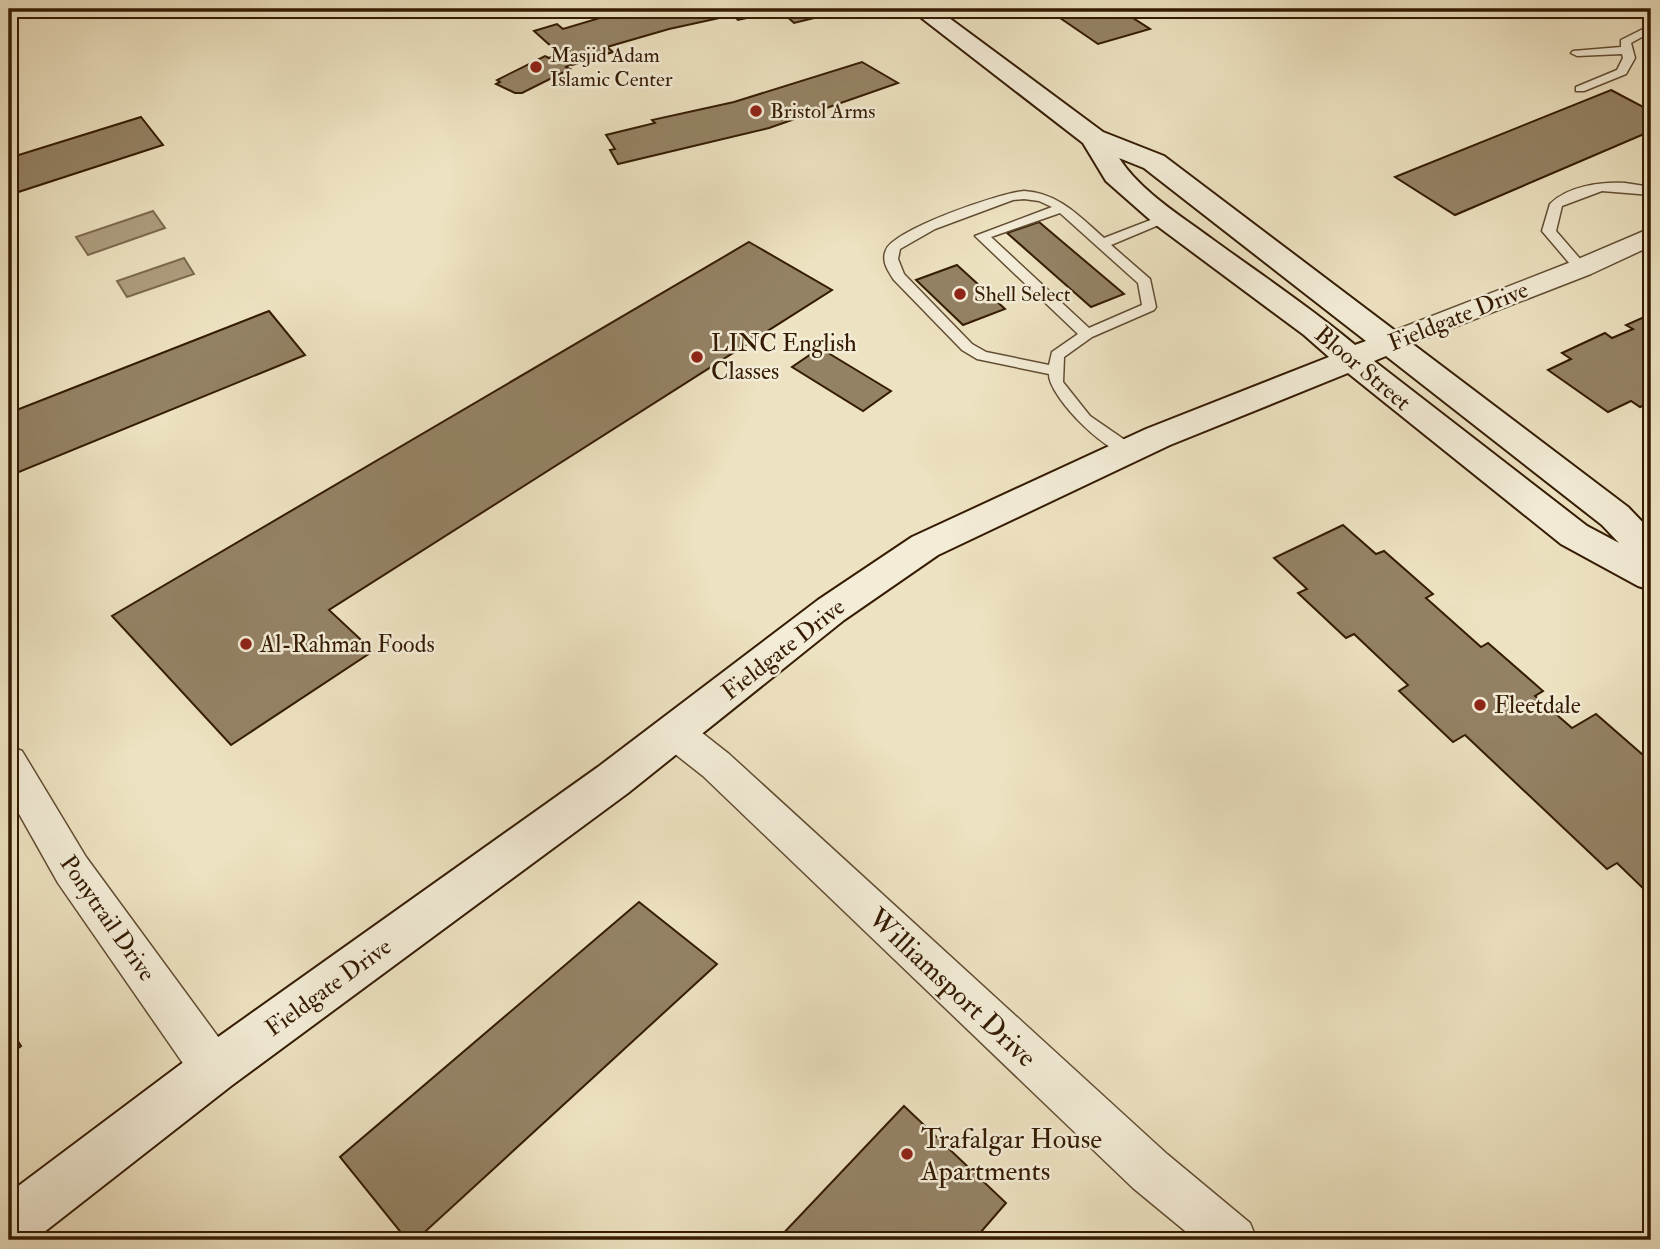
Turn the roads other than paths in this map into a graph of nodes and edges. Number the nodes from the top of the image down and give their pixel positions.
1 (922, 9) edge
2 (1651, 29) edge
3 (1626, 50) junction
4 (1577, 53) dead end
5 (1580, 89) dead end
6 (1094, 138) junction
7 (1651, 191) edge
8 (1062, 208) junction
9 (1166, 219) junction
10 (1651, 236) edge
11 (1103, 243) junction
12 (1581, 268) junction
13 (1087, 334) junction
14 (1388, 343) junction
15 (1353, 360) junction
16 (1057, 371) junction
17 (1129, 451) junction
18 (1651, 553) edge
19 (1651, 576) edge
20 (674, 732) junction
21 (9, 762) edge
22 (214, 1069) junction
23 (9, 1226) edge
24 (1208, 1232) edge

1 - 6 main road, Bloor Street
2 - 3 lane
3 - 4 lane
3 - 5 lane
6 - 9 main road, Bloor Street
6 - 14 main road, Bloor Street
7 - 12 lane
8 - 11 lane
8 - 13 lane
8 - 16 lane
9 - 11 lane
9 - 15 main road, Bloor Street
10 - 12 street, Fieldgate Drive
11 - 13 lane
12 - 14 street, Fieldgate Drive
13 - 16 lane
14 - 15 main road, Fieldgate Drive
14 - 18 main road, Bloor Street
15 - 17 main road, Fieldgate Drive
15 - 19 main road, Bloor Street
16 - 17 lane
17 - 20 main road, Fieldgate Drive
20 - 22 main road, Fieldgate Drive
20 - 24 street, Williamsport Drive
21 - 22 street, Ponytrail Drive
22 - 23 main road, Fieldgate Drive

